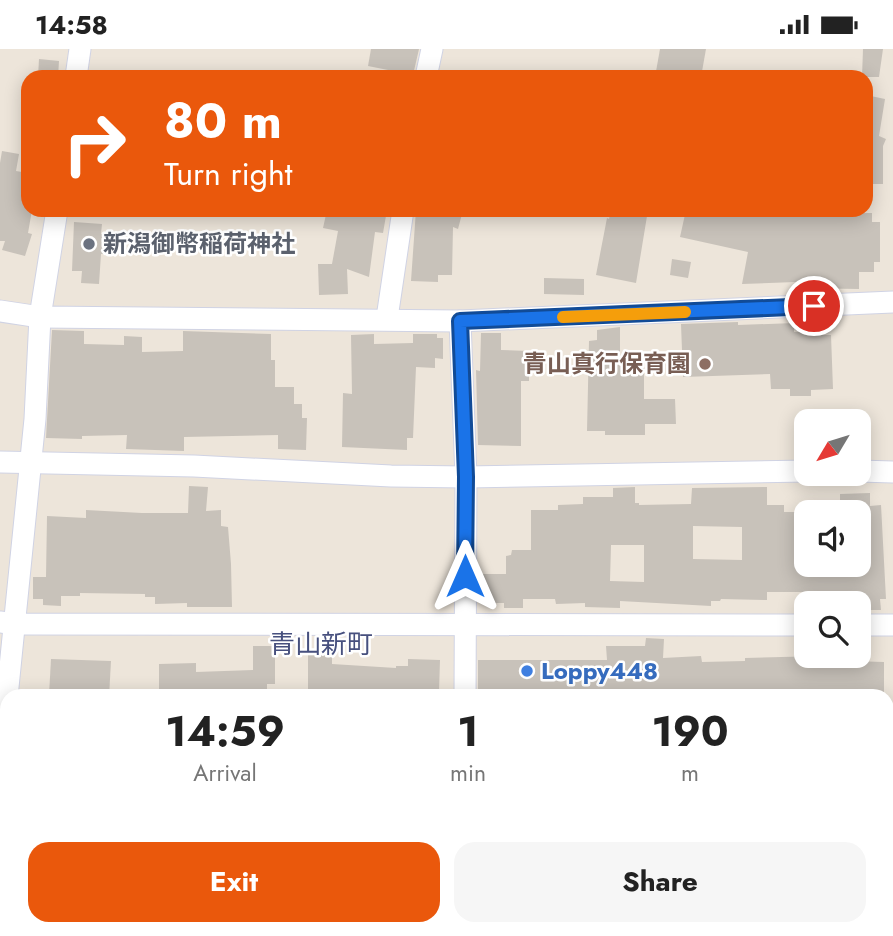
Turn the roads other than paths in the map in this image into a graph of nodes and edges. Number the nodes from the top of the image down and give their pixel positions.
1 (80, 49) edge
2 (432, 49) edge
3 (77, 70) edge
4 (428, 70) edge
5 (56, 217) edge
6 (402, 217) edge
7 (893, 302) edge
8 (0, 311) edge
9 (40, 317) junction
10 (387, 319) junction
11 (460, 321) junction
12 (0, 463) edge
13 (30, 464) junction
14 (794, 471) edge
15 (872, 471) edge
16 (893, 472) edge
17 (466, 477) junction
18 (7, 623) edge
19 (465, 625) junction
20 (794, 625) edge
21 (871, 625) edge
22 (893, 625) edge
23 (7, 689) edge
24 (465, 689) edge

1 - 3 street
2 - 4 street
5 - 9 street
6 - 10 street
7 - 11 street
8 - 9 street
9 - 10 street
9 - 13 street
10 - 11 street
11 - 17 street
12 - 13 street
13 - 17 street
13 - 18 street
14 - 17 street
15 - 16 street
17 - 19 street
18 - 19 street
18 - 23 street
19 - 20 street
19 - 24 street
21 - 22 street

